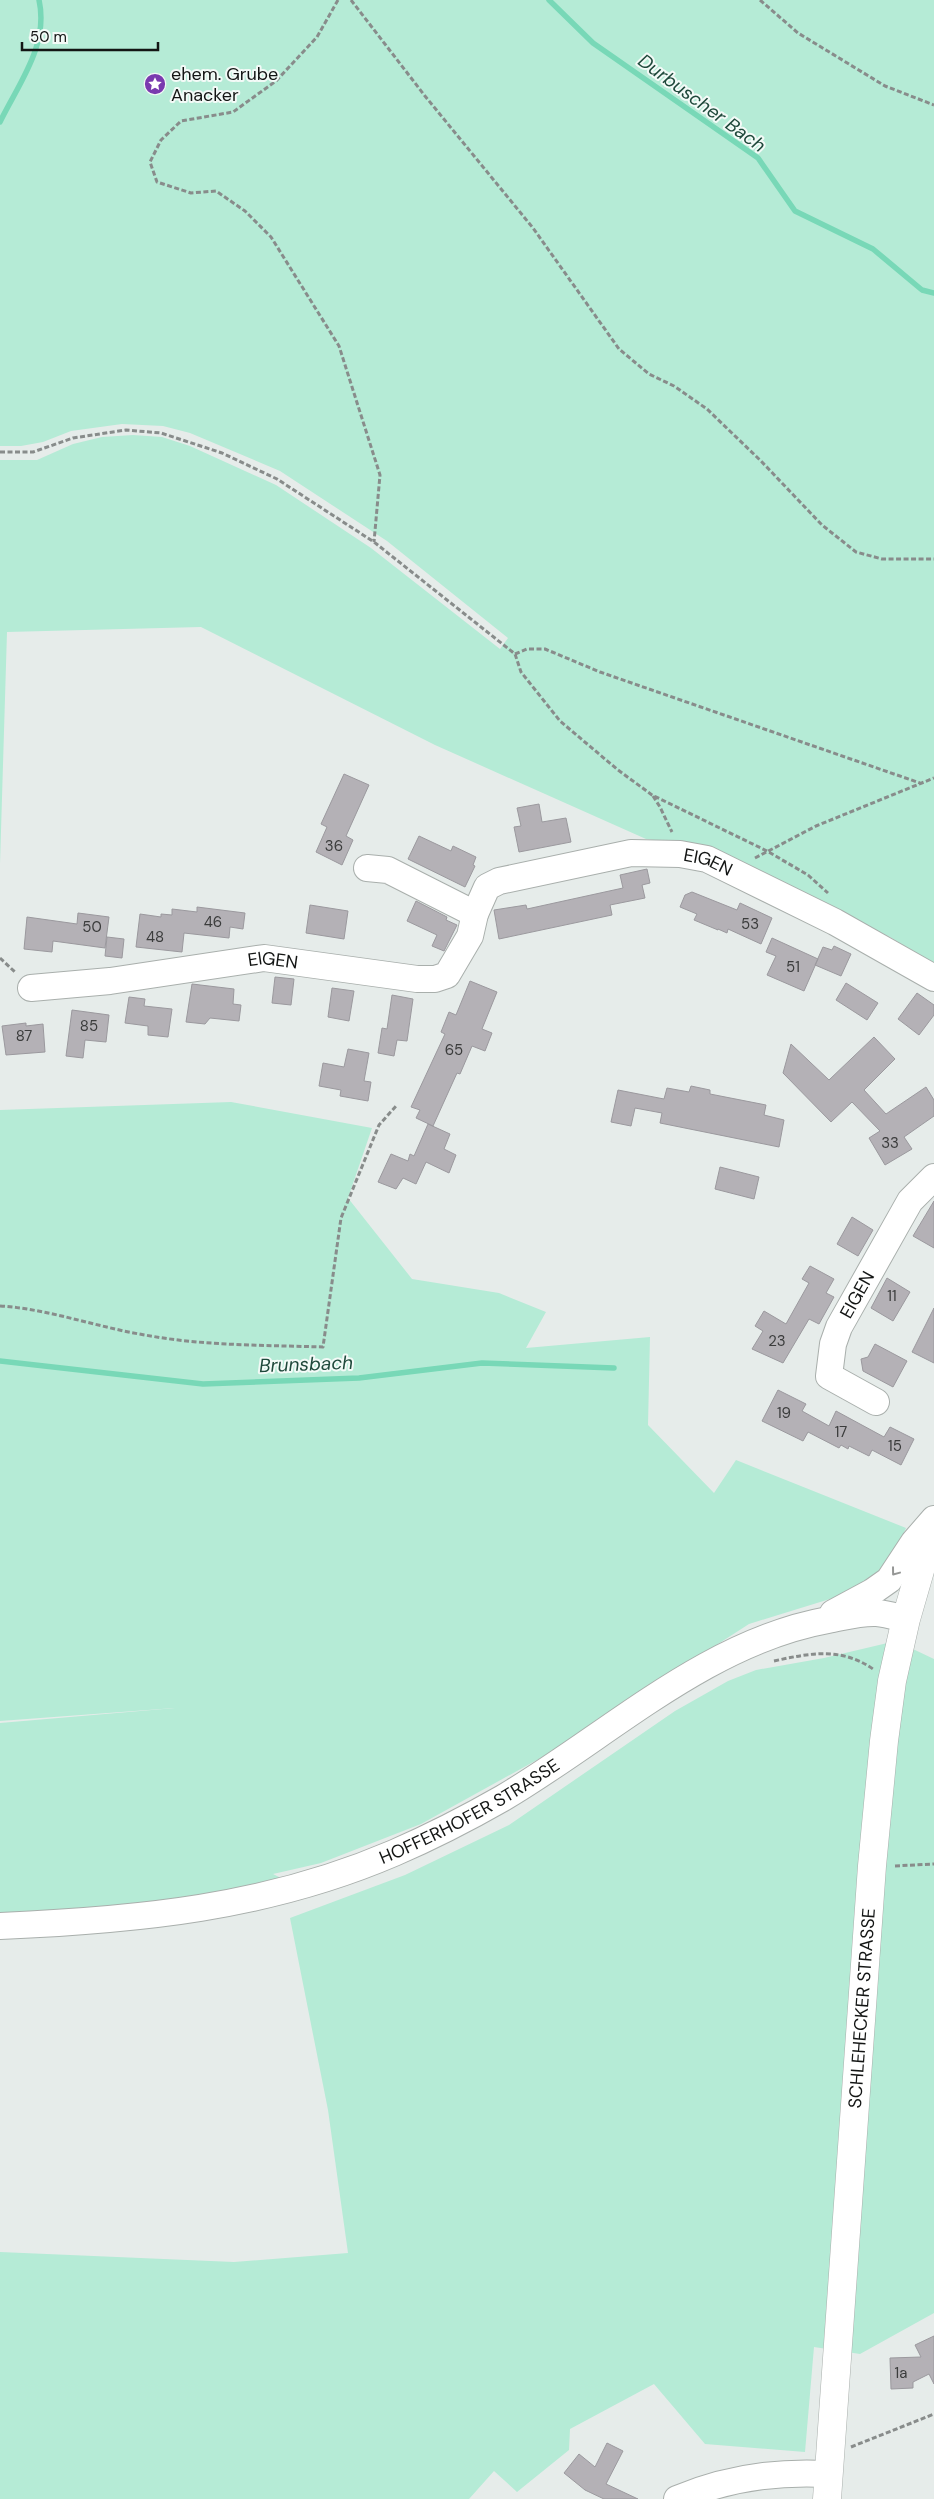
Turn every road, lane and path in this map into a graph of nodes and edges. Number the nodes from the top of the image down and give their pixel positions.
1 (338, 0) edge
2 (351, 0) edge
3 (760, 0) edge
4 (934, 105) edge
5 (0, 452) edge
6 (374, 542) junction
7 (934, 559) edge
8 (515, 654) junction
9 (934, 778) edge
10 (920, 783) junction
11 (652, 795) junction
12 (767, 851) junction
13 (680, 854) junction
14 (367, 868) dead end
15 (733, 872) junction
16 (832, 900) dead end
17 (475, 914) junction
18 (934, 978) edge
19 (31, 988) dead end
20 (397, 1104) dead end
21 (934, 1177) edge
22 (0, 1306) edge
23 (876, 1402) dead end
24 (934, 1521) edge
25 (906, 1619) junction
26 (814, 1622) junction
27 (934, 1864) edge
28 (872, 1866) junction
29 (0, 1926) edge
30 (934, 2414) edge
31 (828, 2475) edge
32 (677, 2499) edge

1 - 6 path
2 - 7 path
3 - 4 path
5 - 6 path
6 - 8 path
8 - 10 path
8 - 11 path
9 - 10 path
10 - 12 path
11 - 12 path
11 - 13 path
12 - 15 path
12 - 16 path
13 - 15 street, EIGEN
13 - 17 street, EIGEN
14 - 17 street
15 - 18 street, EIGEN
17 - 19 street, EIGEN
20 - 22 path
21 - 23 street, EIGEN
24 - 25 main road, SCHLEHECKER STRASSE
24 -> 26 street
25 - 26 street, HOFFERHOFER STRASSE
25 - 28 main road, SCHLEHECKER STRASSE
26 - 29 street, HOFFERHOFER STRASSE
27 - 28 path
28 - 31 main road, SCHLEHECKER STRASSE
30 - 31 path
31 - 32 street

